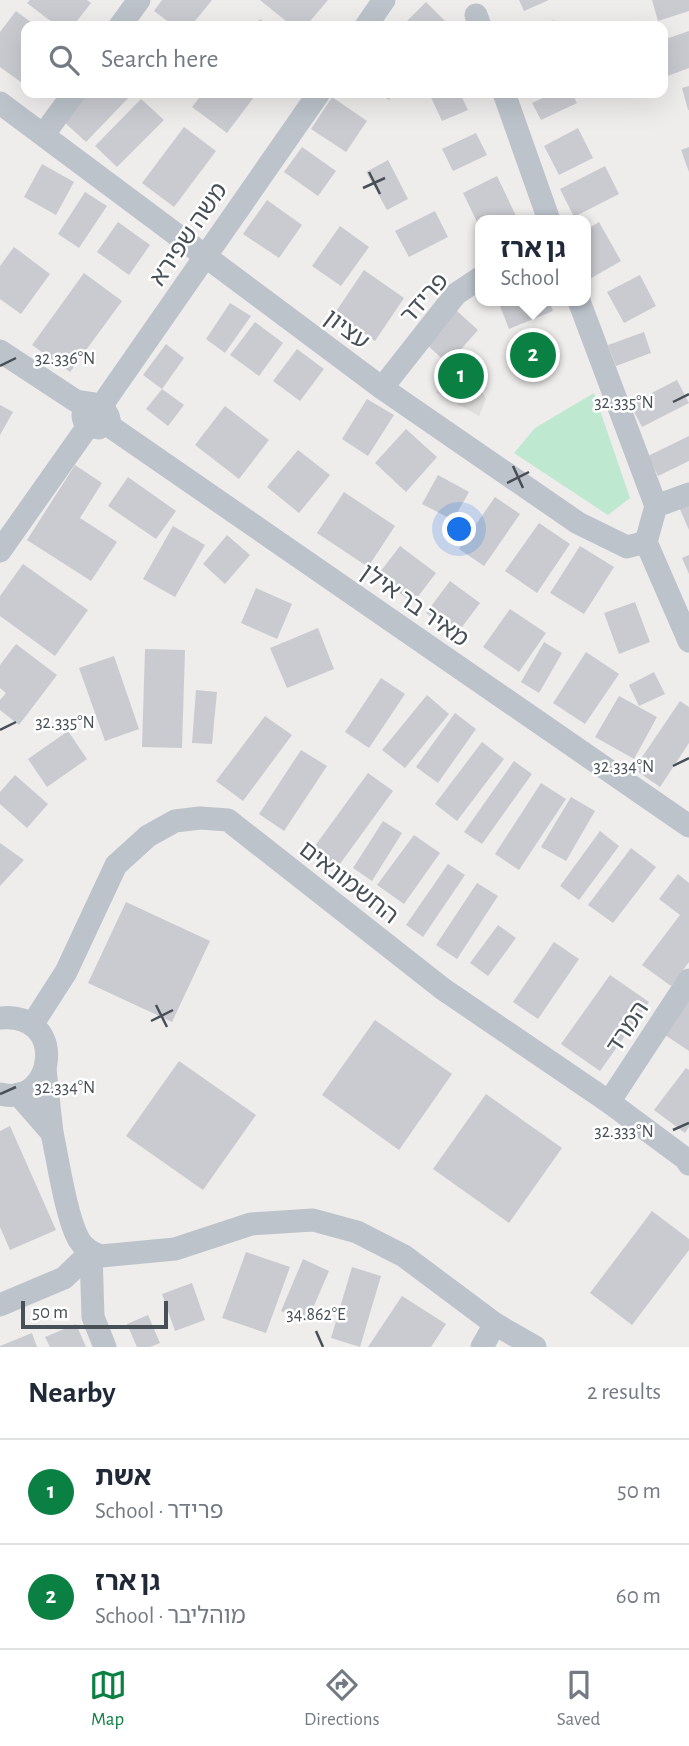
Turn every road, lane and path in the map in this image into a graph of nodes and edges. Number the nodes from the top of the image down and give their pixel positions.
1 (139, 0) edge
2 (384, 0) edge
3 (124, 21) edge
4 (369, 21) edge
5 (70, 98) edge
6 (315, 98) edge
7 (506, 98) edge
8 (0, 103) edge
9 (44, 134) junction
10 (547, 215) edge
11 (205, 257) junction
12 (475, 282) edge
13 (581, 306) edge
14 (0, 351) edge
15 (382, 388) junction
16 (94, 415) junction
17 (689, 494) edge
18 (656, 506) junction
19 (646, 542) junction
20 (0, 551) edge
21 (689, 641) edge
22 (686, 818) edge
23 (689, 980) edge
24 (0, 1018) edge
25 (32, 1025) junction
26 (46, 1069) junction
27 (9, 1094) edge
28 (609, 1102) junction
29 (52, 1133) junction
30 (689, 1164) edge
31 (92, 1252) junction
32 (0, 1305) edge
33 (495, 1324) junction
34 (105, 1347) edge
35 (482, 1347) edge
36 (535, 1347) edge

1 - 3 street
2 - 4 street
5 - 9 street
6 - 11 street, משה שפירא
7 - 10 street
8 - 9 street, עציון
9 - 11 street, עציון
11 - 15 street, עציון
11 - 16 street, משה שפירא
12 - 15 street, פרידר
13 - 18 street
14 - 16 street, מאיר בר אילן
15 - 19 street, עציון
16 - 20 street, משה שפירא
16 - 22 street, מאיר בר אילן
17 - 18 street
18 - 19 street
19 - 21 street
23 - 28 street, המרד
24 - 25 street
25 - 26 street
25 - 28 street, החשמונאים
26 - 27 street
26 - 29 street
27 - 29 street
28 - 30 street, החשמונאים
29 - 31 street
31 - 32 street
31 - 33 street
31 - 34 street
33 - 35 street
33 - 36 street

